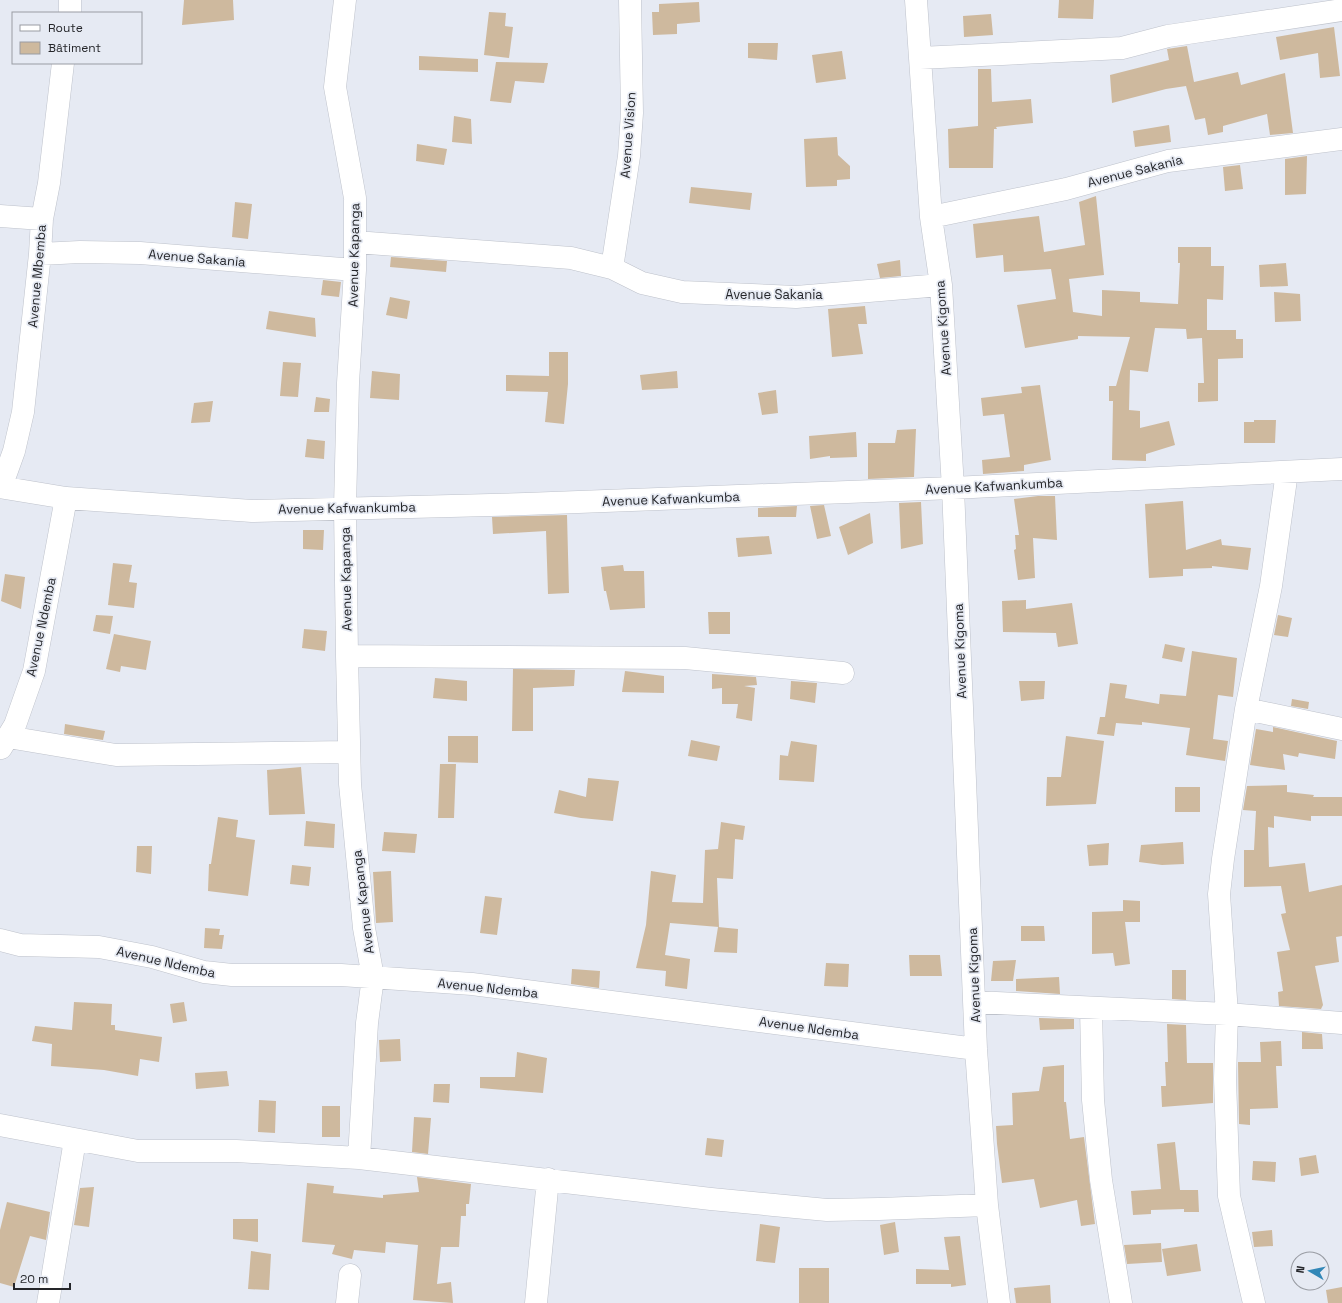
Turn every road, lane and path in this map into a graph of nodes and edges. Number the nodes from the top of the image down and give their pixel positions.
1 (70, 0) edge
2 (345, 0) edge
3 (630, 0) edge
4 (916, 0) edge
5 (1342, 10) edge
6 (70, 12) edge
7 (920, 58) junction
8 (63, 64) edge
9 (1342, 139) edge
10 (0, 216) edge
11 (931, 217) junction
12 (42, 218) junction
13 (355, 242) junction
14 (40, 254) junction
15 (612, 268) junction
16 (355, 270) junction
17 (941, 285) junction
18 (1342, 469) edge
19 (1287, 472) junction
20 (0, 487) edge
21 (953, 488) junction
22 (66, 498) junction
23 (345, 507) junction
24 (347, 656) junction
25 (843, 673) dead end
26 (1246, 709) junction
27 (1342, 729) edge
28 (2, 745) edge
29 (349, 752) junction
30 (0, 940) edge
31 (373, 977) junction
32 (975, 1002) junction
33 (1091, 1008) junction
34 (1227, 1014) junction
35 (1342, 1023) edge
36 (976, 1049) junction
37 (0, 1125) edge
38 (75, 1140) junction
39 (359, 1158) junction
40 (548, 1179) junction
41 (987, 1205) junction
42 (350, 1275) dead end
43 (48, 1303) edge
44 (347, 1303) edge
45 (536, 1303) edge
46 (999, 1303) edge
47 (1121, 1303) edge
48 (1254, 1303) edge

1 - 6 street
2 - 13 street, Avenue Kapanga
3 - 15 street, Avenue Vision
4 - 7 street, Avenue Kigoma
5 - 7 street
7 - 11 street, Avenue Kigoma
8 - 12 street, Avenue Mbemba
9 - 11 street, Avenue Sakania
10 - 12 street
11 - 17 street, Avenue Kigoma
12 - 14 street, Avenue Mbemba
13 - 15 street, Avenue Sakania
13 - 16 street, Avenue Kapanga
14 - 16 street, Avenue Sakania
14 - 20 street, Avenue Mbemba
15 - 17 street, Avenue Sakania
16 - 23 street, Avenue Kapanga
17 - 21 street, Avenue Kigoma
18 - 19 street, Avenue Kafwankumba
19 - 21 street, Avenue Kafwankumba
19 - 26 street
20 - 22 street, Avenue Kafwankumba
21 - 23 street, Avenue Kafwankumba
21 - 32 street, Avenue Kigoma
22 - 23 street, Avenue Kafwankumba
22 - 28 street, Avenue Ndemba
23 - 24 street, Avenue Kapanga
24 - 25 street
24 - 29 street, Avenue Kapanga
26 - 27 street
26 - 34 street
28 - 29 street
29 - 31 street, Avenue Kapanga
30 - 31 street, Avenue Ndemba
31 - 36 street, Avenue Ndemba
31 - 39 street, Avenue Kapanga
32 - 33 street
32 - 36 street, Avenue Kigoma
33 - 34 street
33 - 47 street
34 - 35 street
34 - 48 street
36 - 41 street, Avenue Kigoma
37 - 38 street
38 - 39 street
38 - 43 street
39 - 40 street
40 - 41 street
40 - 45 street
41 - 46 street, Avenue Kigoma
42 - 44 street

